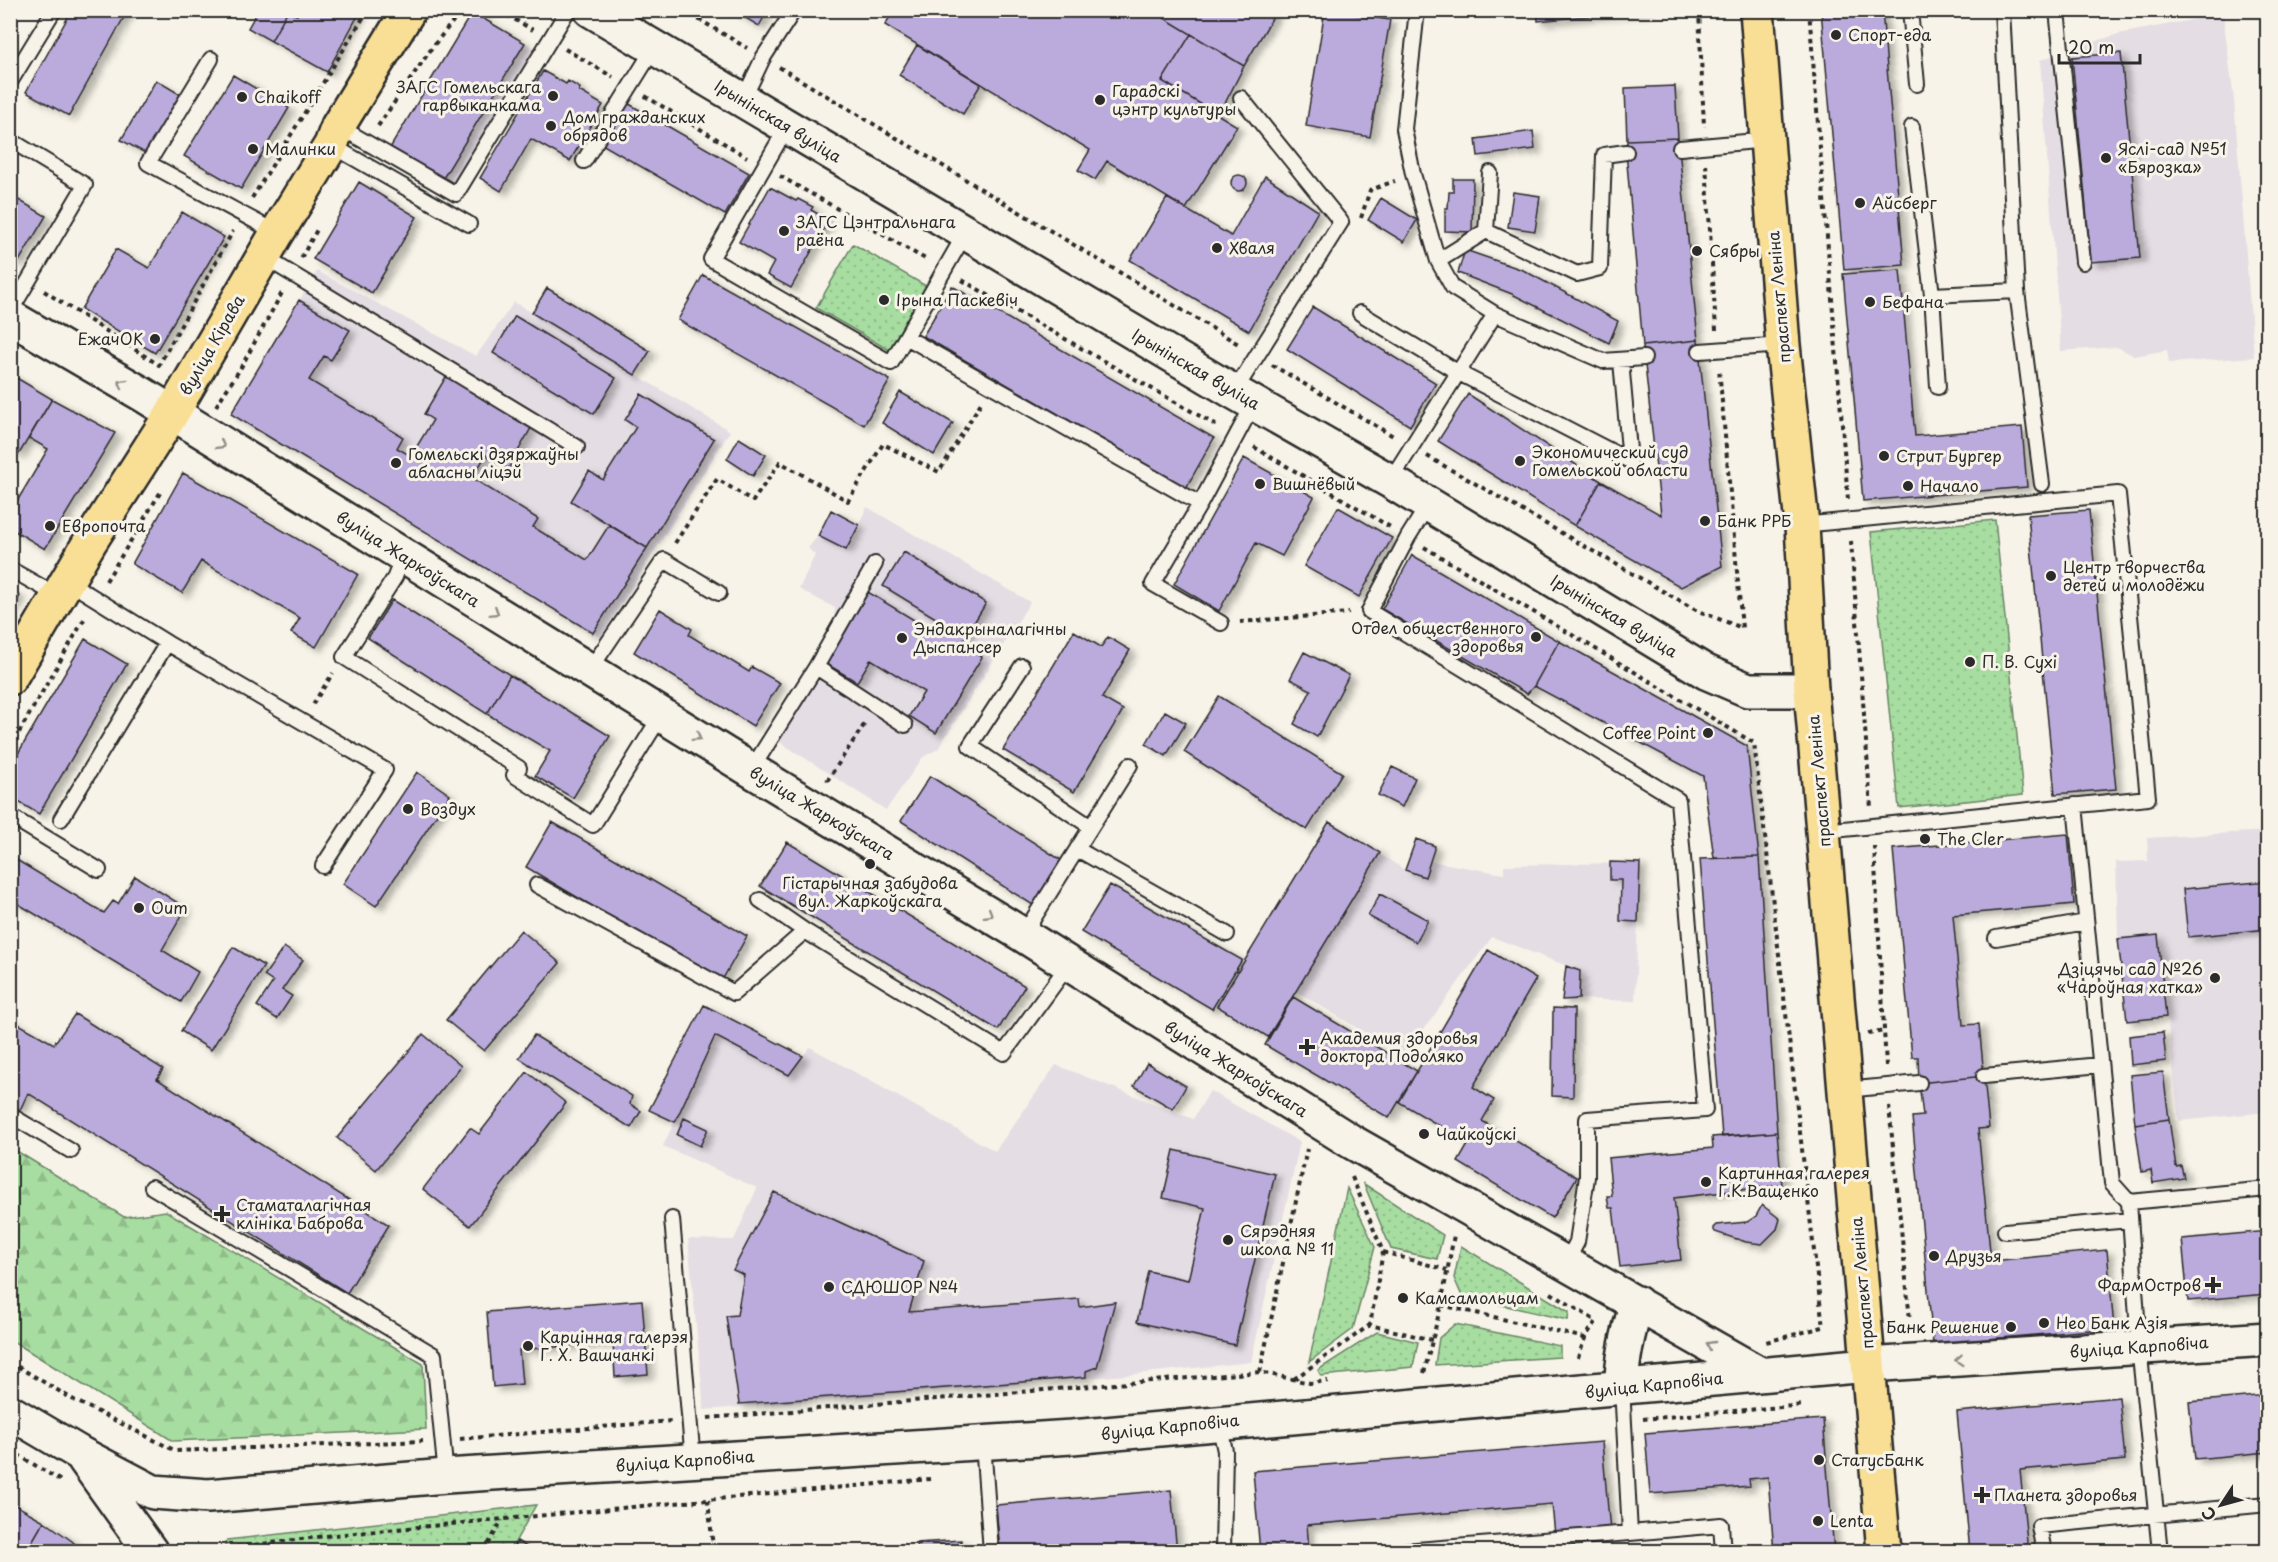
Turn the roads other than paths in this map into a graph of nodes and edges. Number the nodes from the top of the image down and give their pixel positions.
1 (54, 10) edge
2 (409, 10) edge
3 (568, 10) edge
4 (591, 10) edge
5 (794, 10) edge
6 (1417, 10) edge
7 (1757, 10) edge
8 (1910, 10) edge
9 (2002, 10) edge
10 (2057, 10) edge
11 (654, 48) junction
12 (211, 59) dead end
13 (10, 82) edge
14 (1917, 84) dead end
15 (1241, 98) dead end
16 (742, 100) junction
17 (787, 127) junction
18 (1912, 127) dead end
19 (334, 136) junction
20 (10, 140) edge
21 (1767, 140) junction
22 (1680, 148) dead end
23 (1626, 152) dead end
24 (584, 160) dead end
25 (1490, 173) dead end
26 (469, 224) dead end
27 (1486, 231) junction
28 (966, 232) junction
29 (270, 245) junction
30 (1438, 261) junction
31 (2083, 262) dead end
32 (2017, 291) junction
33 (1932, 295) junction
34 (10, 312) edge
35 (1360, 313) dead end
36 (1495, 314) junction
37 (10, 317) edge
38 (906, 337) junction
39 (1783, 345) junction
40 (1700, 351) dead end
41 (1644, 357) dead end
42 (1621, 361) junction
43 (1459, 373) junction
44 (1938, 387) dead end
45 (1244, 397) junction
46 (171, 414) junction
47 (577, 447) dead end
48 (1390, 480) junction
49 (2042, 484) dead end
50 (1200, 504) junction
51 (1428, 505) junction
52 (1802, 525) junction
53 (403, 555) junction
54 (875, 564) dead end
55 (10, 569) edge
56 (63, 588) junction
57 (719, 593) dead end
58 (1221, 623) road end
59 (167, 643) junction
60 (1022, 666) dead end
61 (816, 667) junction
62 (589, 670) junction
63 (10, 678) edge
64 (1811, 690) junction
65 (662, 714) junction
66 (905, 725) dead end
67 (1130, 765) dead end
68 (751, 770) junction
69 (2075, 805) junction
70 (10, 816) edge
71 (61, 819) dead end
72 (1091, 827) junction
73 (1824, 831) junction
74 (1077, 849) junction
75 (323, 866) dead end
76 (99, 870) dead end
77 (537, 885) dead end
78 (760, 900) dead end
79 (2086, 922) junction
80 (805, 931) junction
81 (1023, 934) junction
82 (1227, 934) dead end
83 (1996, 938) dead end
84 (1069, 964) junction
85 (2100, 1065) junction
86 (1984, 1076) dead end
87 (1919, 1083) dead end
88 (1845, 1090) junction
89 (10, 1115) edge
90 (71, 1151) dead end
91 (152, 1187) dead end
92 (2268, 1189) edge
93 (2129, 1202) junction
94 (672, 1219) dead end
95 (2130, 1220) junction
96 (2005, 1230) dead end
97 (1566, 1263) junction
98 (1637, 1303) junction
99 (2268, 1339) edge
100 (2139, 1346) junction
101 (1868, 1365) junction
102 (1760, 1374) junction
103 (1622, 1387) junction
104 (10, 1412) edge
105 (1219, 1423) junction
106 (983, 1443) junction
107 (81, 1454) junction
108 (693, 1461) junction
109 (446, 1476) junction
110 (153, 1492) junction
111 (2268, 1504) edge
112 (2156, 1516) junction
113 (1630, 1533) junction
114 (148, 1546) edge
115 (991, 1551) edge
116 (1223, 1551) edge
117 (1391, 1551) edge
118 (1723, 1551) edge
119 (1884, 1551) edge
120 (2044, 1551) edge
121 (2160, 1551) edge

1 - 13 lane
2 - 19 main road, вуліца Кірава
3 - 19 lane
4 - 11 street, Ірынінская вуліца
5 - 16 lane
6 - 30 lane
7 - 21 main road, праспект Леніна
8 - 14 lane
9 - 32 lane
10 - 31 lane
11 - 16 street, Ірынінская вуліца
11 - 24 lane
12 - 29 lane
15 - 45 lane
16 - 17 street, Ірынінская вуліца
17 - 28 street, Ірынінская вуліца
17 - 38 lane
18 - 33 lane
19 - 26 lane
19 - 29 main road, вуліца Кірава
20 - 34 lane
21 - 22 lane
21 - 39 main road, праспект Леніна
23 - 27 lane
25 - 27 lane
27 - 30 lane
28 - 38 lane
28 - 45 street, Ірынінская вуліца
29 - 46 main road, вуліца Кірава
29 - 47 lane
30 - 36 lane
32 - 33 lane
32 - 49 lane
33 - 44 lane
35 - 43 lane
36 - 42 lane
36 - 43 lane
46 -> 37 street, вуліца Жаркоўскага
38 - 50 lane
39 - 40 lane
39 - 52 main road, праспект Леніна
41 - 42 lane
42 - 43 lane
43 - 48 lane
45 - 48 street, Ірынінская вуліца
45 - 50 lane
46 -> 53 street, вуліца Жаркоўскага
46 - 56 main road, вуліца Кірава
48 - 51 street, Ірынінская вуліца
50 - 58 lane
51 - 64 street, Ірынінская вуліца
51 - 97 lane
52 - 64 main road, праспект Леніна
52 - 69 lane
53 -> 62 street, вуліца Жаркоўскага
53 - 65 lane
54 - 61 lane
55 - 56 lane
56 - 59 lane
56 - 63 main road, вуліца Кірава
57 - 62 lane
59 - 71 lane
59 - 75 lane
60 - 72 lane
61 - 66 lane
61 - 68 lane
62 - 65 street, вуліца Жаркоўскага
64 - 73 main road, праспект Леніна
65 -> 68 street, вуліца Жаркоўскага
67 - 72 lane
68 -> 81 street, вуліца Жаркоўскага
69 - 73 lane
69 - 79 lane
70 - 76 lane
72 - 74 lane
73 - 88 main road, праспект Леніна
74 - 81 lane
74 - 82 lane
77 - 80 lane
78 - 80 lane
79 - 83 lane
79 - 85 lane
80 - 84 lane
81 - 84 street, вуліца Жаркоўскага
84 - 97 street, вуліца Жаркоўскага
85 - 86 lane
85 - 93 lane
87 - 88 lane
88 - 101 main road, праспект Леніна
89 - 90 lane
91 - 109 lane
92 - 93 lane
93 - 95 lane
94 - 108 lane
95 - 96 lane
95 - 100 lane
97 - 98 street, вуліца Жаркоўскага
102 -> 98 street, вуліца Жаркоўскага
98 - 103 street
99 - 100 street, вуліца Карповіча
100 -> 101 street, вуліца Карповіча
100 - 112 lane
101 - 102 street, вуліца Карповіча
101 - 119 main road, праспект Леніна
102 - 103 street, вуліца Карповіча
103 - 105 street, вуліца Карповіча
103 - 113 lane
104 - 107 street, вуліца Карповіча
105 - 106 street, вуліца Карповіча
105 - 116 lane
106 - 108 street, вуліца Карповіча
106 - 115 lane
107 - 110 street, вуліца Карповіча
107 - 114 street
108 - 109 street, вуліца Карповіча
109 - 110 street, вуліца Карповіча
110 - 114 street
111 - 112 lane
112 - 120 lane
112 - 121 lane
113 - 117 lane
113 - 118 lane

